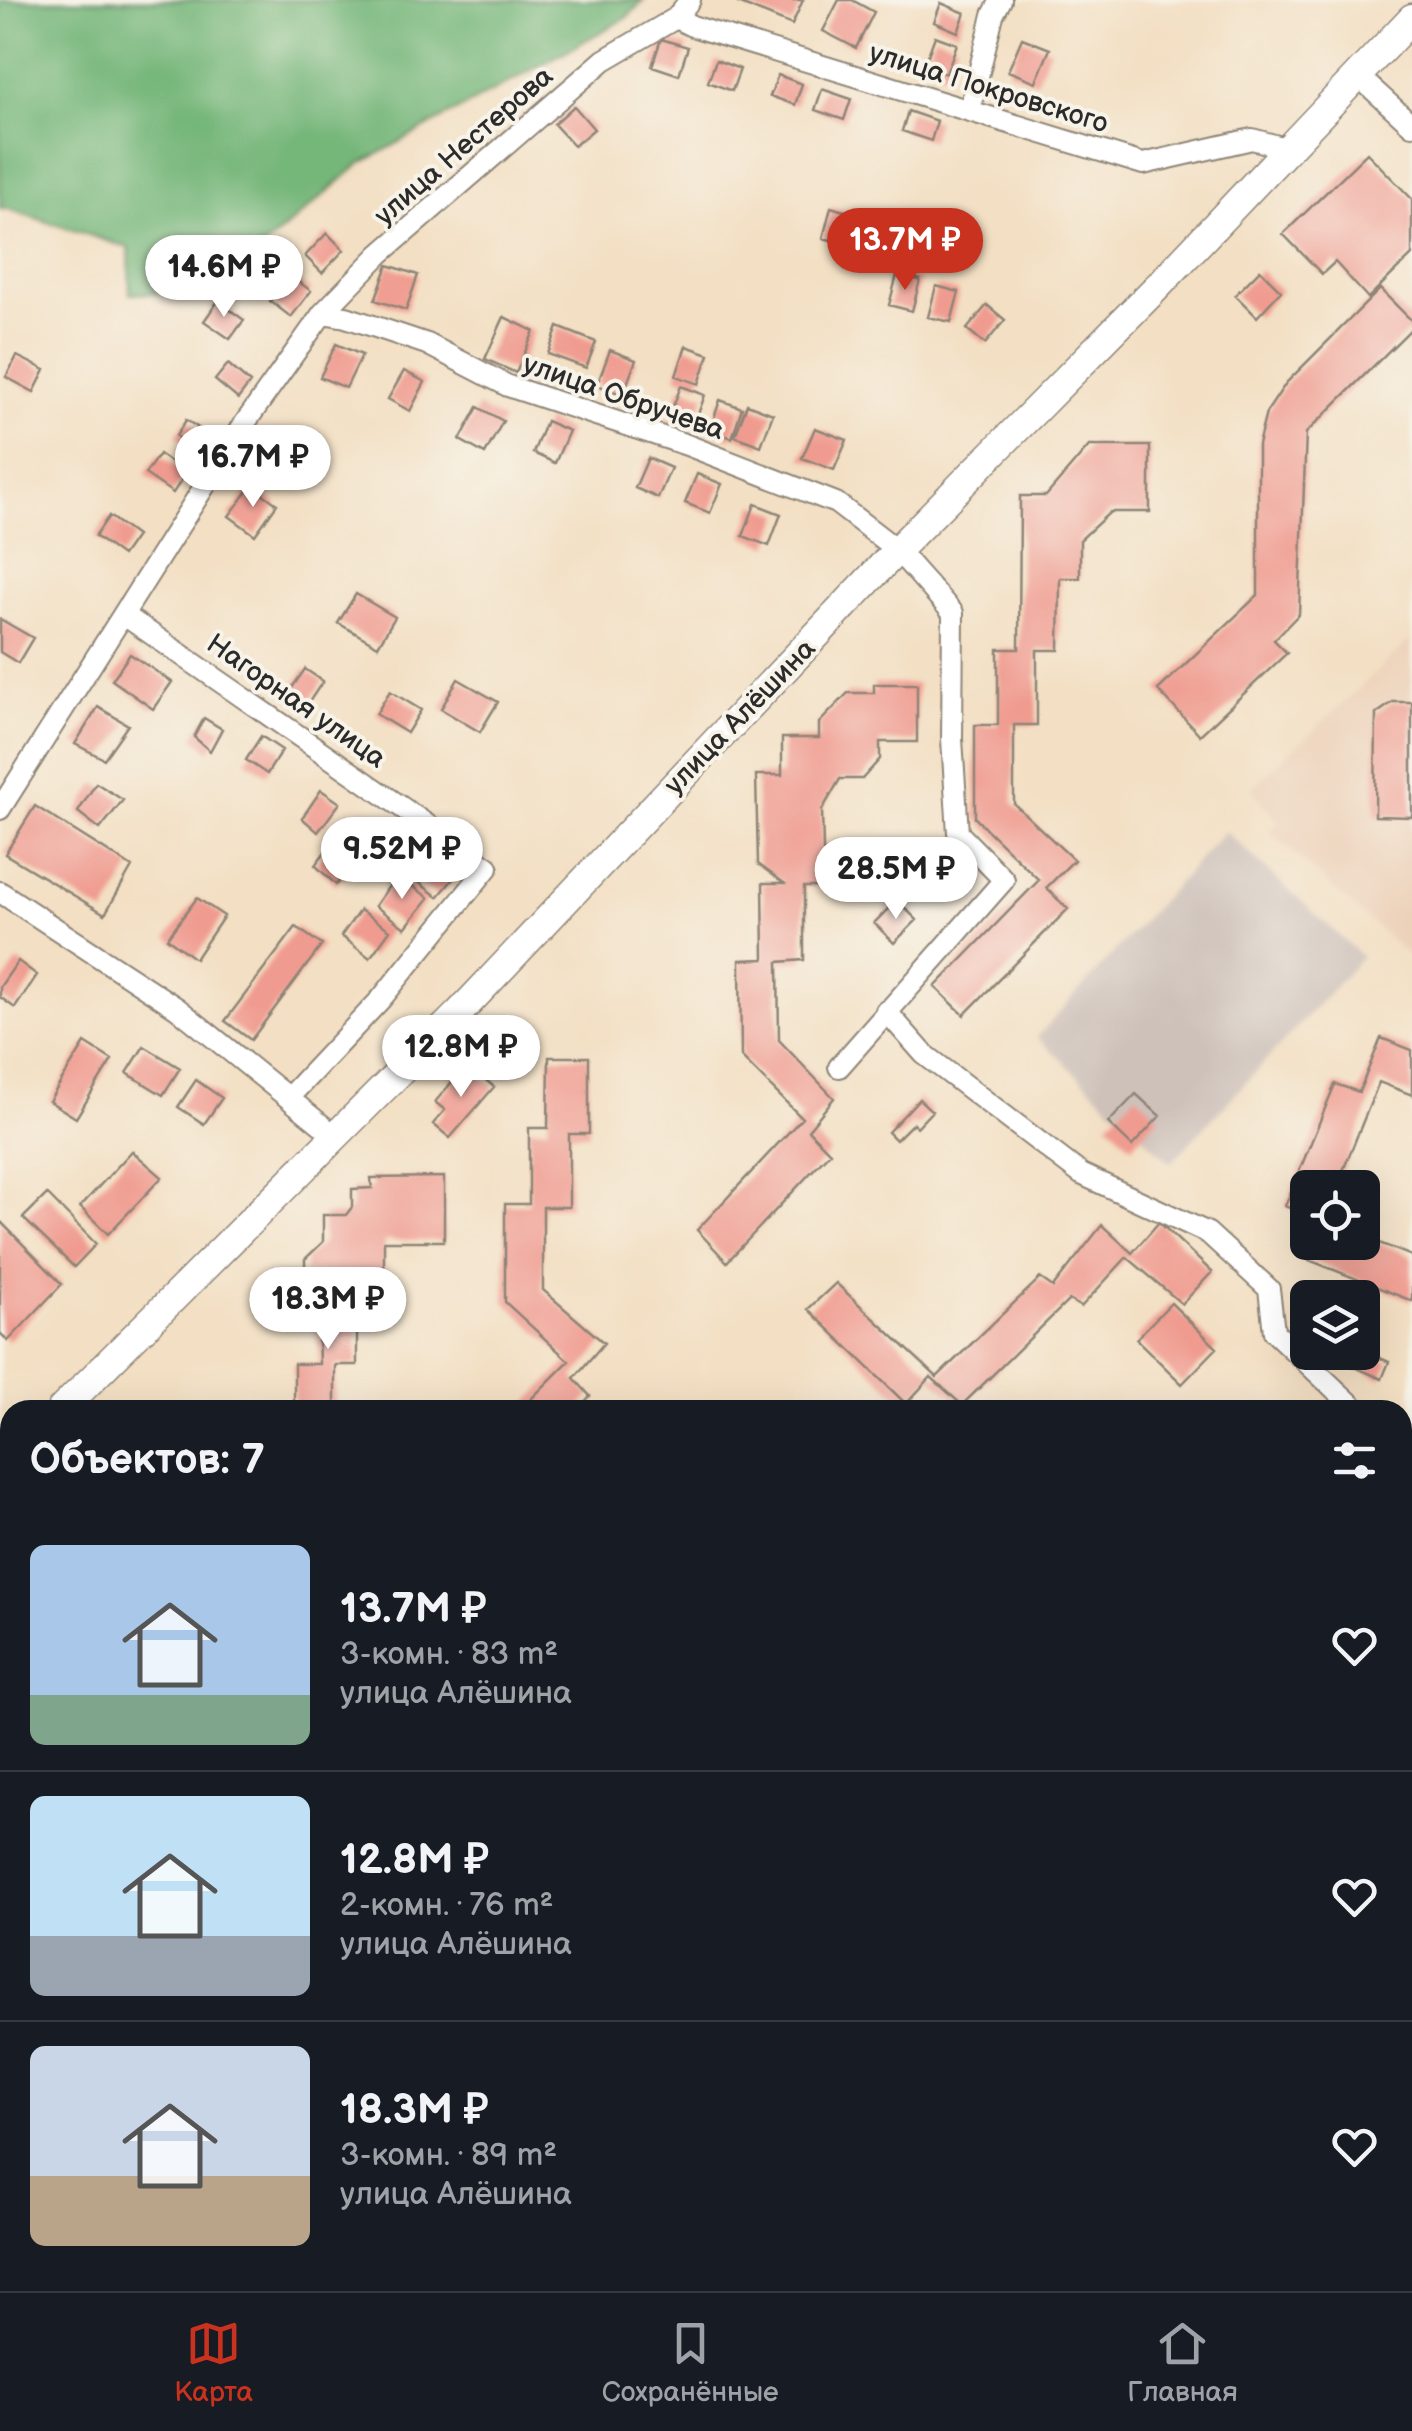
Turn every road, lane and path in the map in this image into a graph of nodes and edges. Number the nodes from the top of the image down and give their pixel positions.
1 (690, 0) edge
2 (1002, 0) edge
3 (676, 18) junction
4 (1412, 18) edge
5 (1358, 75) junction
6 (970, 109) junction
7 (1412, 126) edge
8 (1290, 149) junction
9 (324, 312) junction
10 (897, 550) junction
11 (124, 615) junction
12 (0, 809) edge
13 (0, 892) edge
14 (886, 1012) junction
15 (839, 1066) dead end
16 (288, 1098) junction
17 (334, 1135) junction
18 (71, 1400) edge
19 (1346, 1400) edge

1 - 3 street, улица Нестерова
2 - 6 street
3 - 6 street, улица Покровского
3 - 9 street, улица Нестерова
4 - 5 street, улица Алёшина
5 - 7 street
5 - 8 street, улица Алёшина
6 - 8 street, улица Покровского
8 - 10 street, улица Алёшина
9 - 10 street, улица Обручева
9 - 11 street, улица Нестерова
10 - 14 street, улица Обручева
10 - 17 street, улица Алёшина
11 - 12 street, улица Нестерова
11 - 16 street, Нагорная улица
13 - 16 street
14 - 15 street
14 - 19 street
16 - 17 street
17 - 18 street, улица Алёшина

